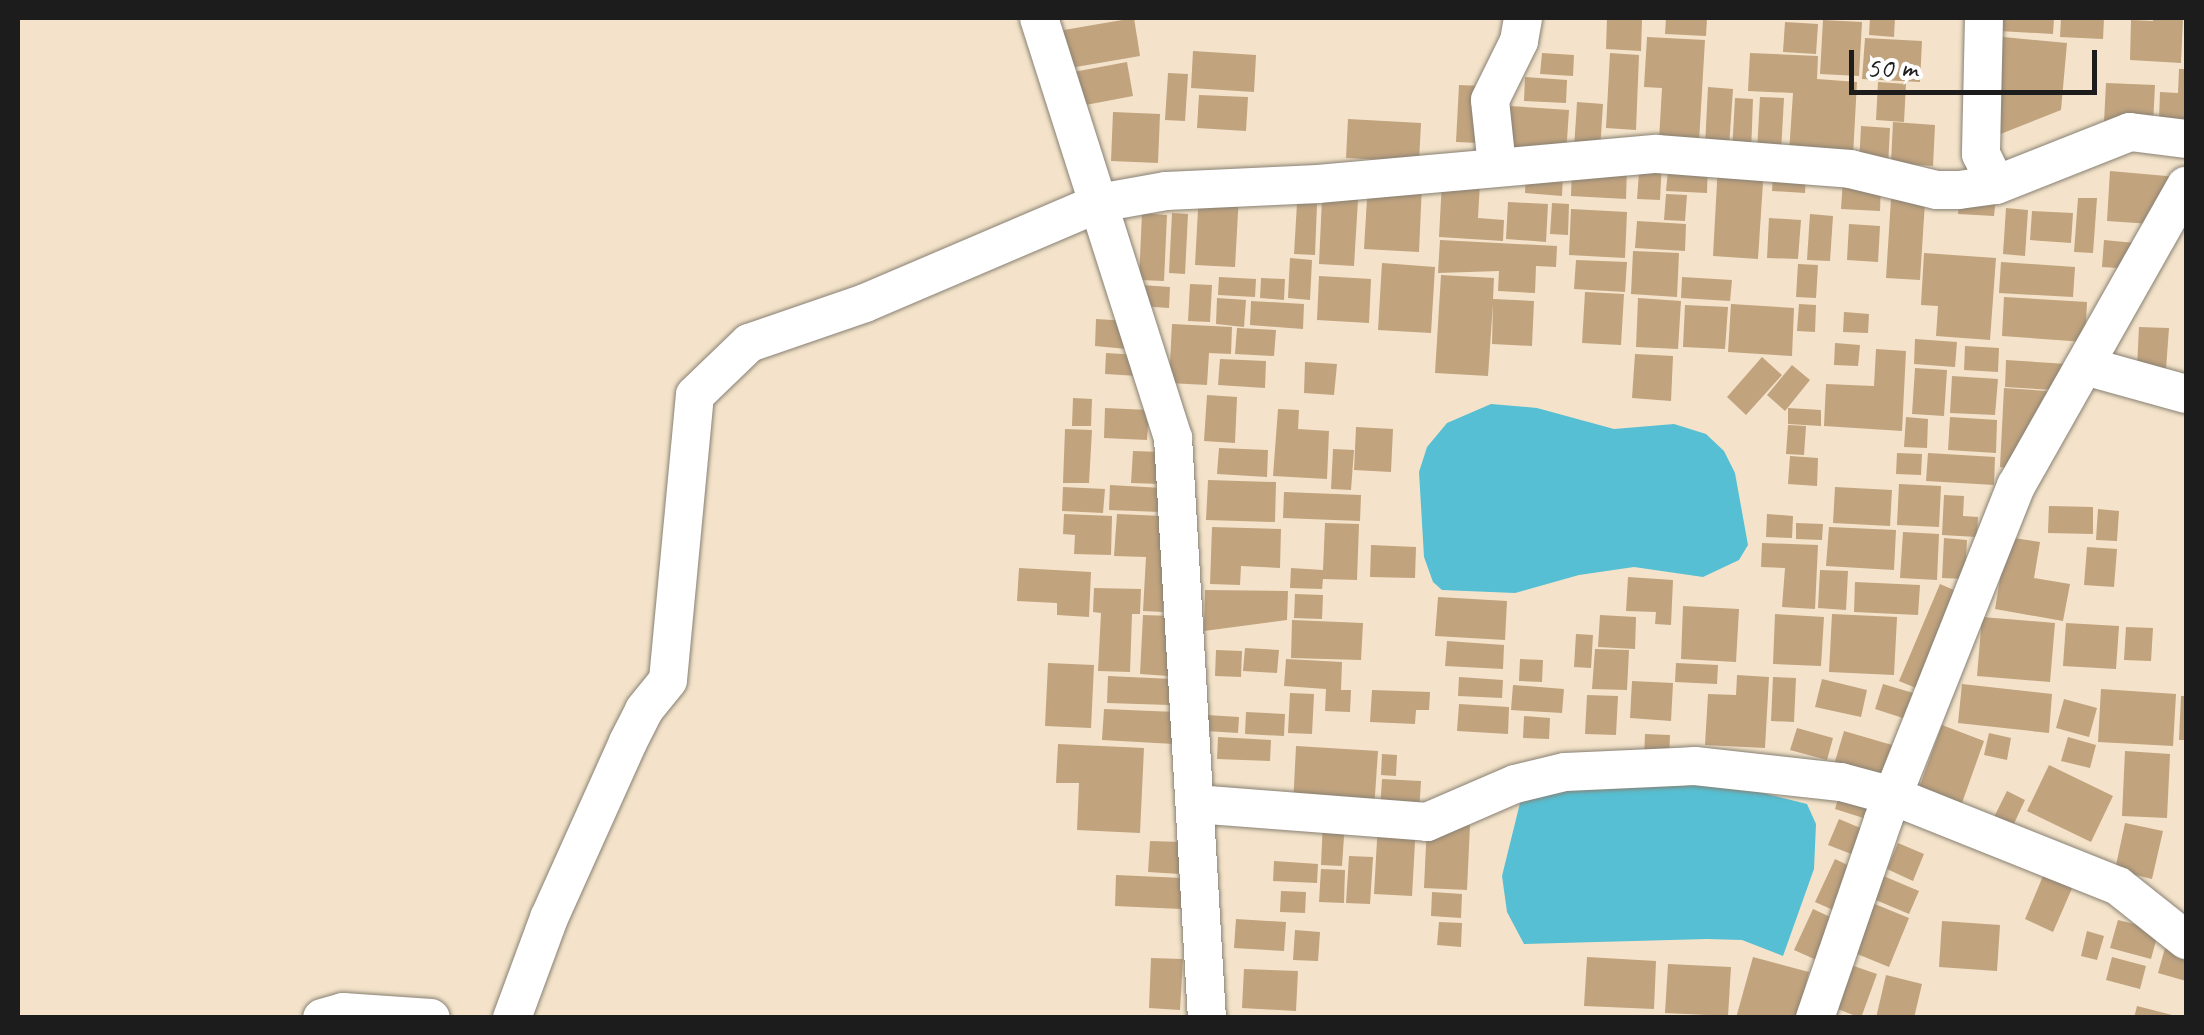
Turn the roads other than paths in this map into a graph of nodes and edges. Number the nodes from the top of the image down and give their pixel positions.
1 (1039, 18) edge
2 (1523, 18) edge
3 (1984, 18) edge
4 (2186, 139) edge
5 (1497, 166) junction
6 (1996, 185) junction
7 (2186, 186) edge
8 (1099, 203) junction
9 (2085, 366) junction
10 (2186, 394) edge
11 (1893, 796) junction
12 (1195, 804) junction
13 (2186, 940) edge
14 (322, 1018) edge
15 (431, 1018) edge
16 (512, 1018) edge
17 (1207, 1018) edge
18 (1816, 1018) edge

1 - 8 street
2 - 5 street
3 - 6 street
4 - 6 street
5 - 6 street
5 - 8 street
7 - 9 street
8 - 12 street
8 - 16 street
9 - 10 street
9 - 11 street
11 - 12 street
11 - 13 street
11 - 18 street
12 - 17 street
14 - 15 street

